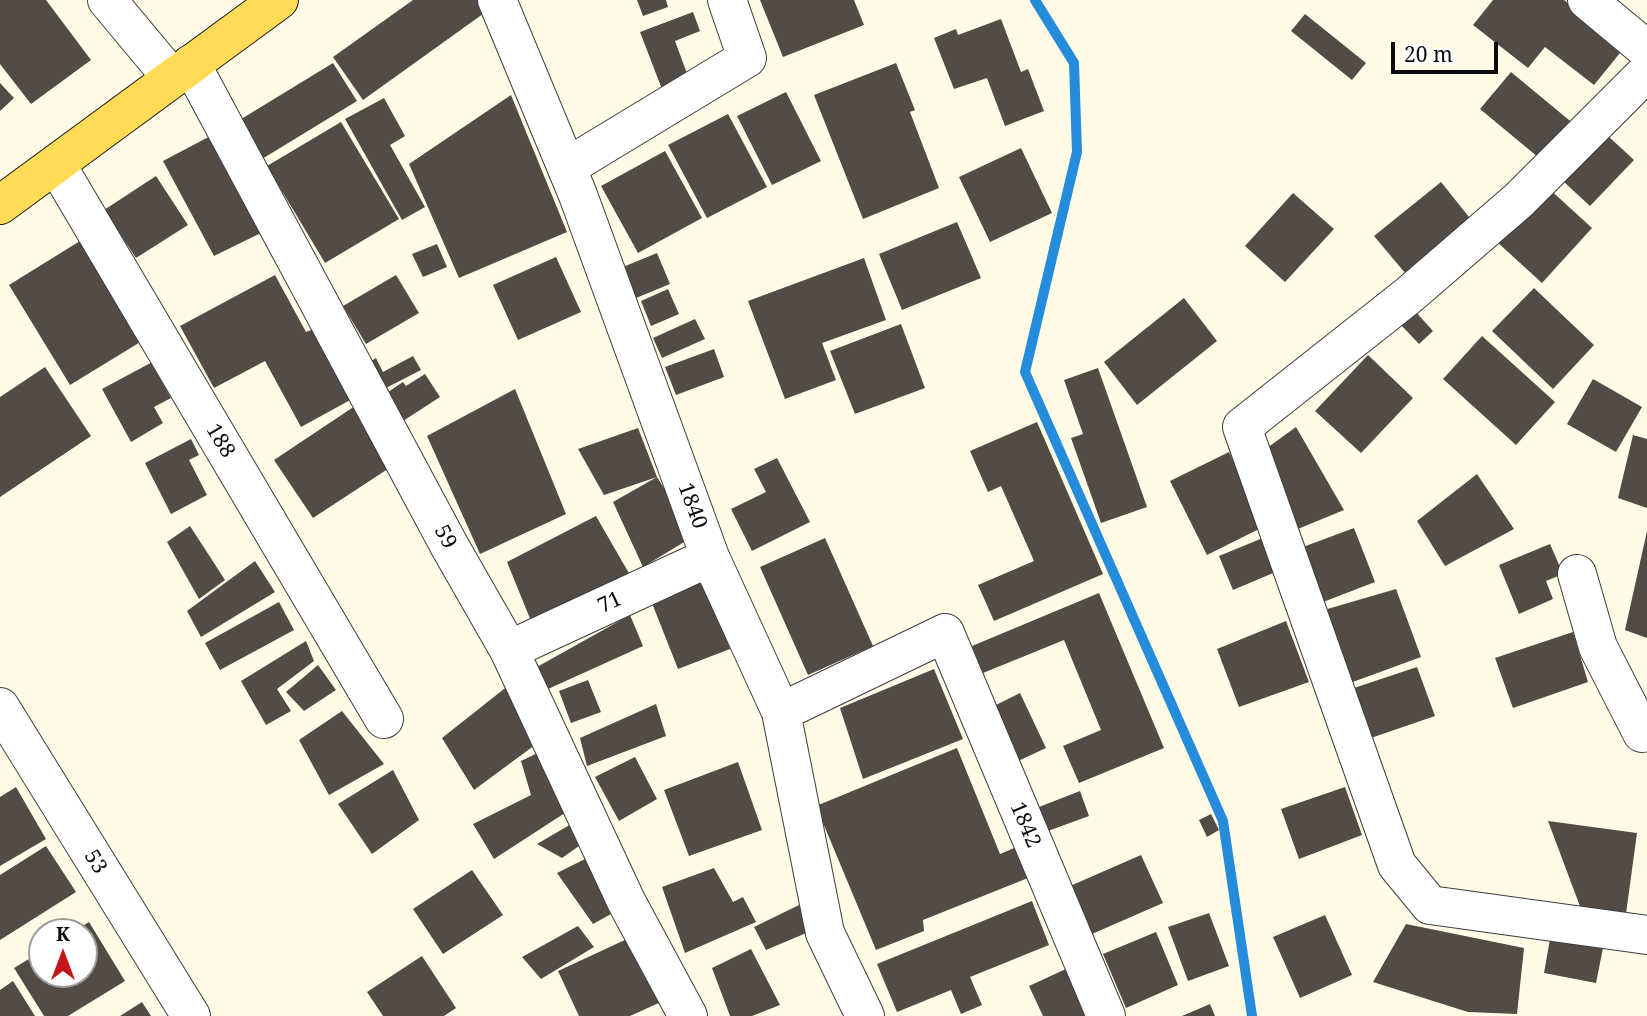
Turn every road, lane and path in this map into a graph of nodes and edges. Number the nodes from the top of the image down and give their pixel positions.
1 (107, 0) edge
2 (279, 0) edge
3 (497, 0) edge
4 (727, 0) edge
5 (1587, 0) edge
6 (1647, 50) edge
7 (182, 71) junction
8 (1647, 72) edge
9 (56, 164) junction
10 (567, 167) junction
11 (0, 205) edge
12 (710, 556) junction
13 (1577, 574) dead end
14 (509, 650) junction
15 (0, 707) edge
16 (781, 712) junction
17 (384, 719) dead end
18 (1647, 733) edge
19 (1647, 934) edge
20 (191, 1016) edge
21 (688, 1016) edge
22 (865, 1016) edge
23 (1106, 1016) edge

1 - 7 street, 59
2 - 7 main road
3 - 10 street, 1840
4 - 10 street
5 - 6 street
7 - 9 main road
7 - 14 street, 59
8 - 19 street
9 - 11 main road
9 - 17 street, 188
10 - 12 street, 1840
12 - 14 street, 71
12 - 16 street, 1840
13 - 18 street
14 - 21 street, 59
15 - 20 street, 53
16 - 22 street, 1840
16 - 23 street, 1842

